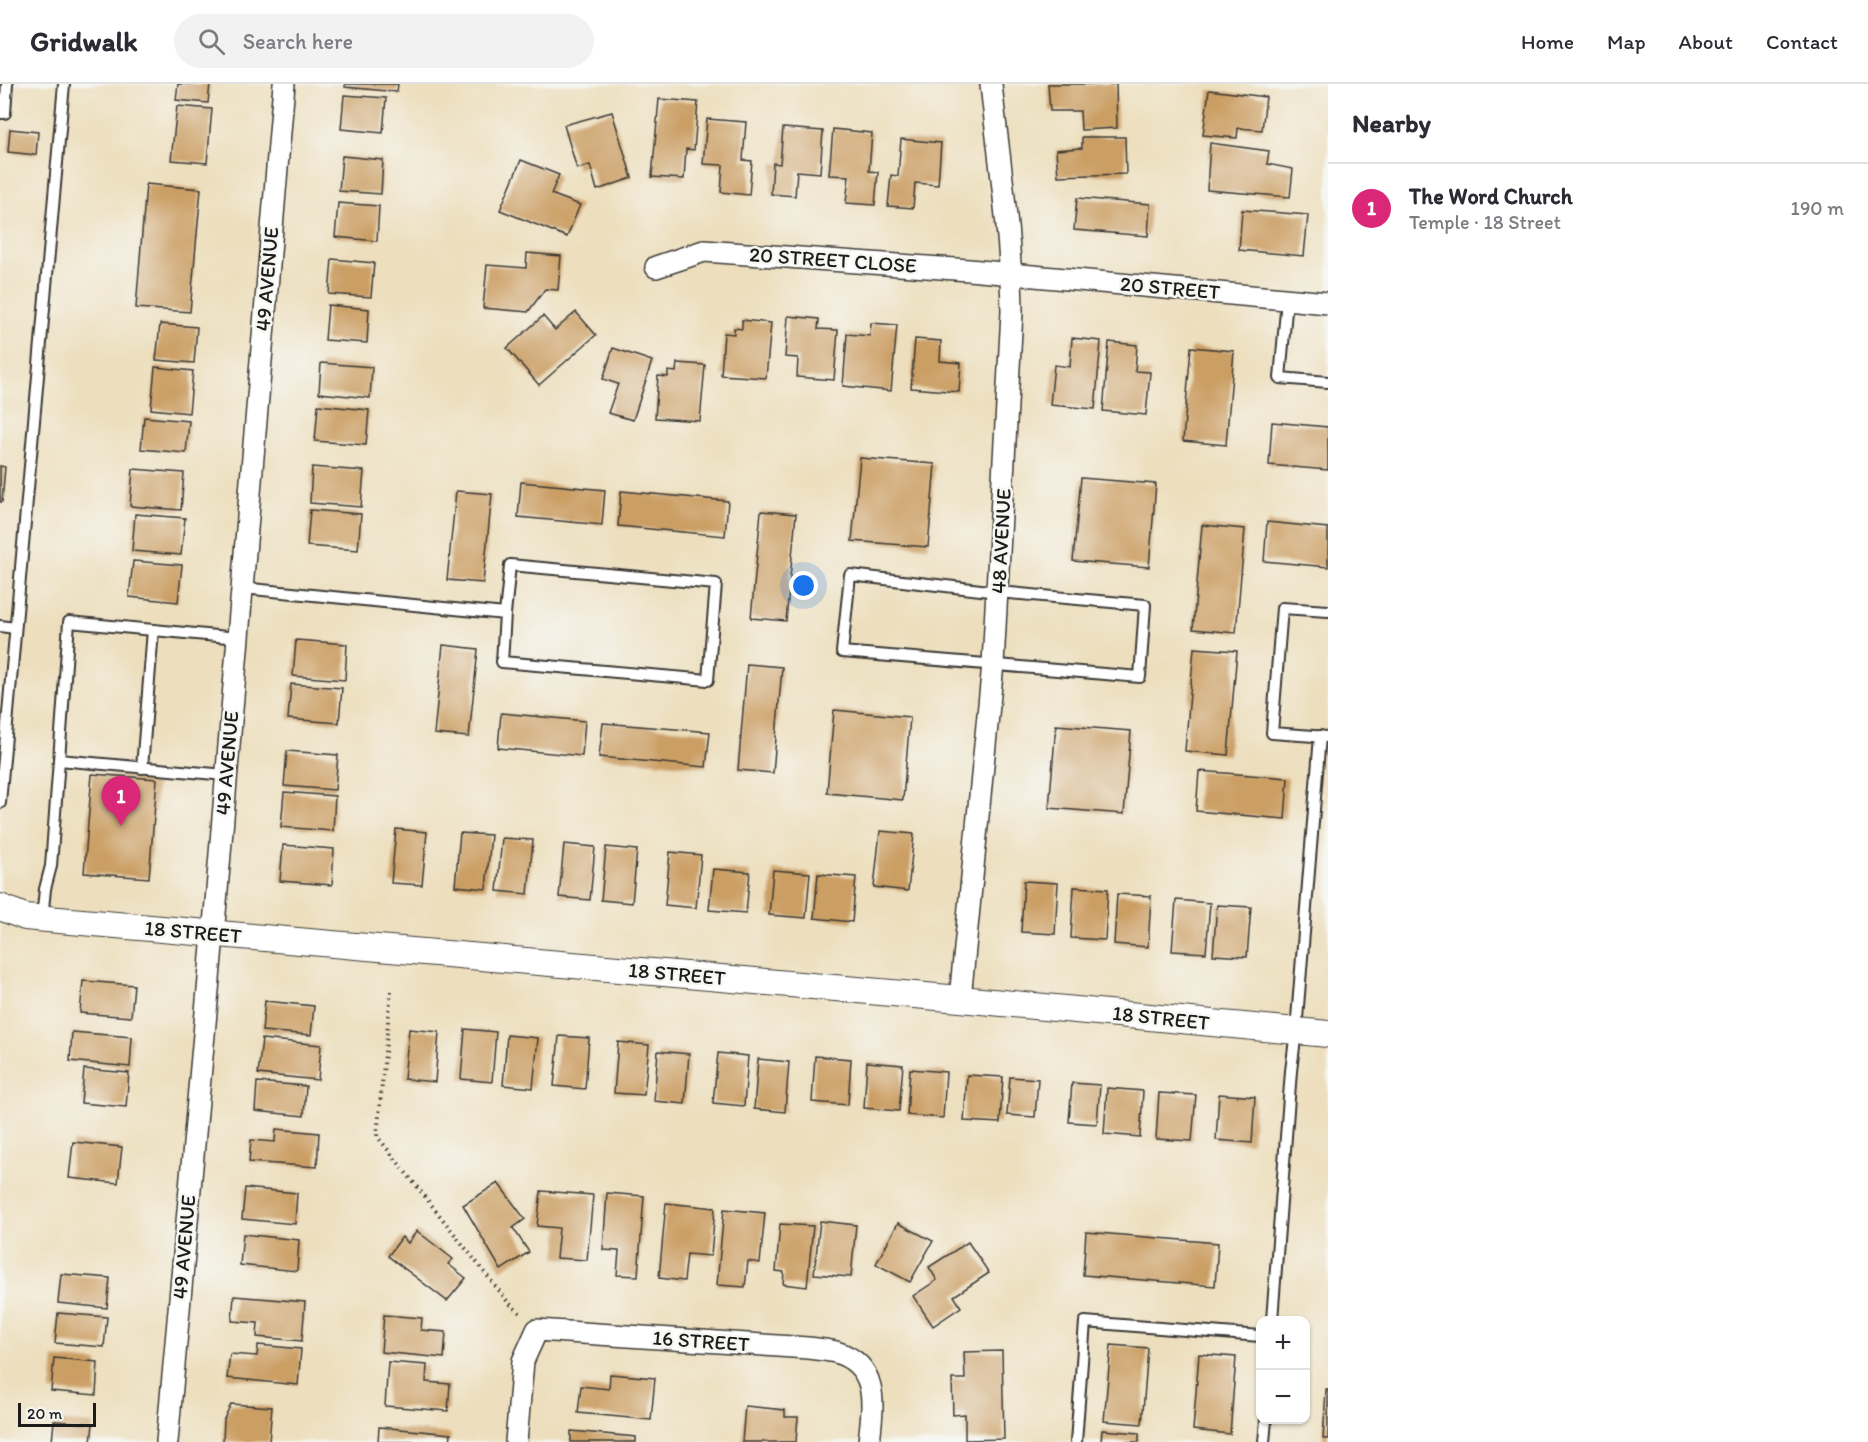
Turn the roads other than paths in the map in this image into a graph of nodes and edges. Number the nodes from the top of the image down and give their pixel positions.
1 (7, 84) edge
2 (64, 84) edge
3 (284, 84) edge
4 (991, 84) edge
5 (0, 113) edge
6 (656, 267) dead end
7 (1012, 274) junction
8 (1287, 299) junction
9 (1328, 303) edge
10 (1328, 382) edge
11 (242, 588) junction
12 (998, 592) junction
13 (1328, 611) edge
14 (505, 614) junction
15 (0, 626) edge
16 (15, 628) junction
17 (153, 630) junction
18 (238, 638) junction
19 (993, 664) junction
20 (1324, 736) edge
21 (59, 760) junction
22 (142, 768) junction
23 (226, 775) junction
24 (0, 803) edge
25 (0, 907) edge
26 (34, 918) junction
27 (0, 924) edge
28 (213, 934) junction
29 (960, 999) junction
30 (1296, 1031) junction
31 (1328, 1034) edge
32 (1272, 1316) edge
33 (1256, 1336) edge
34 (1266, 1424) edge
35 (167, 1442) edge
36 (516, 1442) edge
37 (869, 1442) edge
38 (1076, 1442) edge
39 (1264, 1442) edge

1 - 5 lane
2 - 16 lane
3 - 11 street, 49 AVENUE
4 - 7 street, 48 AVENUE
6 - 7 street, 20 STREET CLOSE
7 - 8 street, 20 STREET
7 - 12 street, 48 AVENUE
8 - 9 street, 20 STREET
8 - 10 lane
11 - 14 lane
11 - 18 street, 49 AVENUE
12 - 19 street, 48 AVENUE
12 - 19 lane
12 - 19 lane
13 - 20 lane
14 - 14 lane
15 - 16 lane
16 - 24 lane
17 - 18 lane
17 - 21 lane
17 - 22 lane
18 - 23 street, 49 AVENUE
19 - 29 street, 48 AVENUE
20 - 30 lane
21 - 22 lane
21 - 26 lane
22 - 23 lane
23 - 28 street, 49 AVENUE
25 - 26 street, 18 STREET
26 - 27 street, 18 STREET
26 - 28 street, 18 STREET
28 - 29 street, 18 STREET
28 - 35 street, 49 AVENUE
29 - 30 street, 18 STREET
30 - 31 street, 18 STREET
30 - 32 lane
33 - 38 lane
34 - 39 lane
36 - 37 street, 16 STREET

